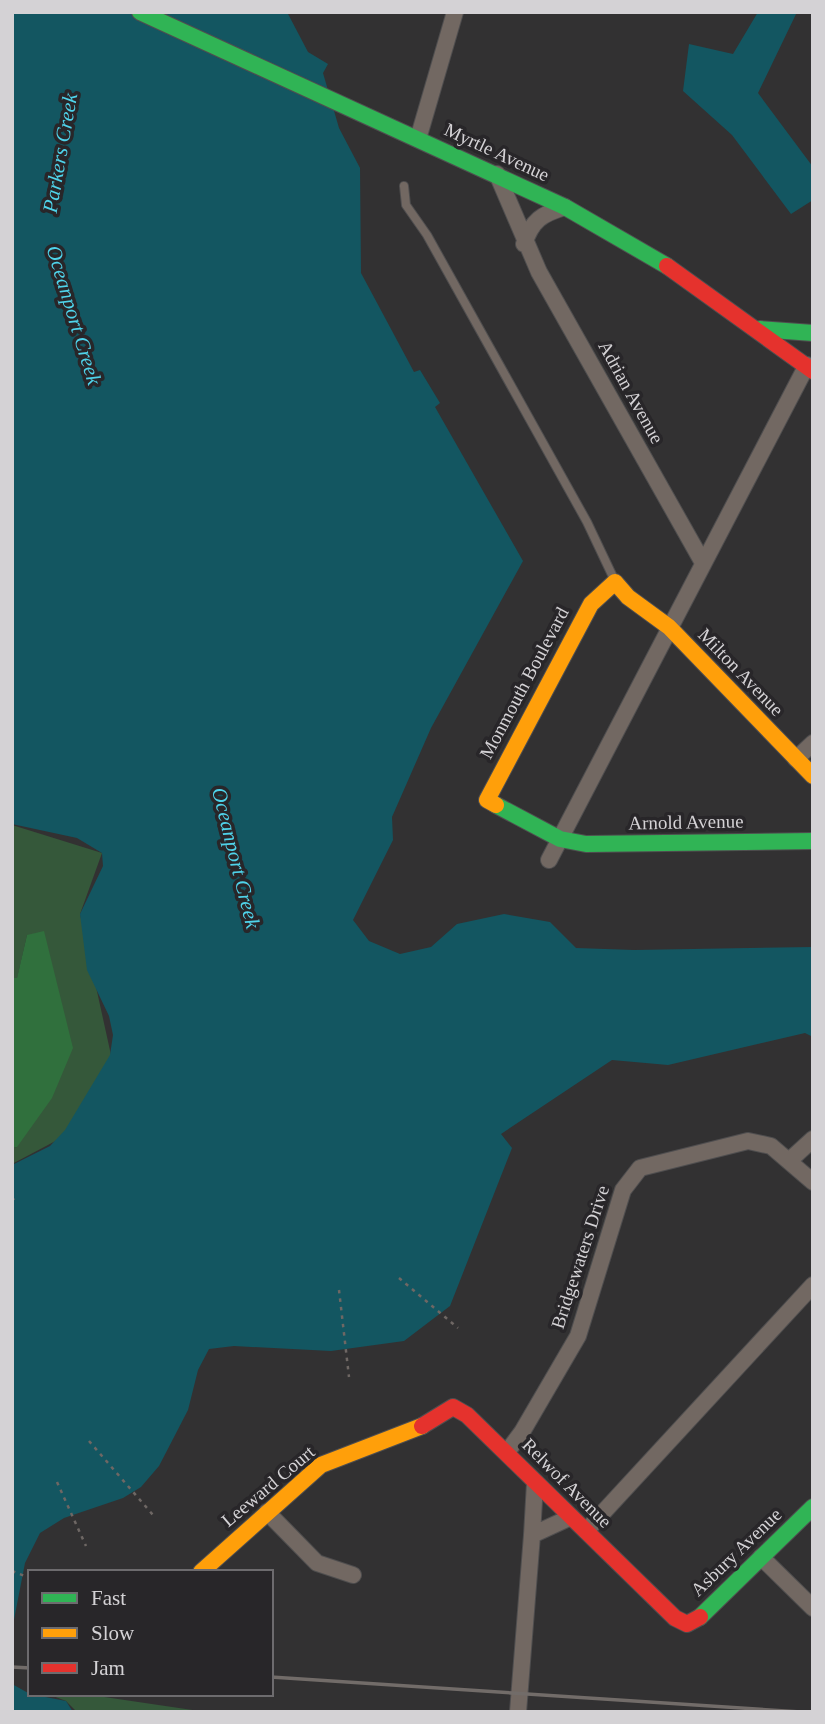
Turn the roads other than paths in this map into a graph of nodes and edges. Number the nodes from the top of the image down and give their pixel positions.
1 (140, 12) edge
2 (455, 12) edge
3 (418, 139) junction
4 (497, 174) junction
5 (404, 186) dead end
6 (565, 207) junction
7 (524, 244) junction
8 (759, 329) junction
9 (813, 333) edge
10 (811, 365) edge
11 (702, 561) junction
12 (615, 582) junction
13 (669, 627) junction
14 (813, 743) edge
15 (796, 760) junction
16 (813, 776) edge
17 (560, 839) junction
18 (813, 841) edge
19 (549, 859) dead end
20 (813, 1139) edge
21 (790, 1160) junction
22 (813, 1182) edge
23 (813, 1285) edge
24 (410, 1432) joint
25 (507, 1452) junction
26 (536, 1483) junction
27 (813, 1507) edge
28 (267, 1512) junction
29 (571, 1517) junction
30 (586, 1531) junction
31 (532, 1535) junction
32 (761, 1557) junction
33 (203, 1570) edge
34 (353, 1575) dead end
35 (813, 1608) edge
36 (687, 1624) joint
37 (518, 1712) edge

1 - 3 street, Myrtle Avenue
2 - 3 street
3 - 4 street, Myrtle Avenue
4 - 6 street, Myrtle Avenue
4 - 7 street, Adrian Avenue
5 - 12 lane
6 - 7 street
6 - 8 street, Myrtle Avenue
7 - 11 street, Adrian Avenue
8 - 9 street
8 - 10 street, Myrtle Avenue
10 - 11 street
11 - 13 street
12 - 13 street
12 - 17 street, Monmouth Boulevard
13 - 15 street, Milton Avenue
13 - 17 street
14 - 15 street
15 - 16 street, Milton Avenue
17 - 18 street, Arnold Avenue
17 - 19 street
20 - 21 street
21 - 22 street, Bridgewaters Drive
21 - 25 street, Bridgewaters Drive
23 - 30 street
24 - 25 street, Relwof Avenue
24 - 28 street, Leeward Court
25 - 26 street, Relwof Avenue
26 - 29 street, Relwof Avenue
26 - 31 street
27 - 32 street, Asbury Avenue
28 - 33 street, Leeward Court
28 - 34 street
29 - 30 street, Relwof Avenue
29 - 31 street
30 - 36 street, Relwof Avenue
31 - 37 street
32 - 35 street
32 - 36 street, Asbury Avenue

